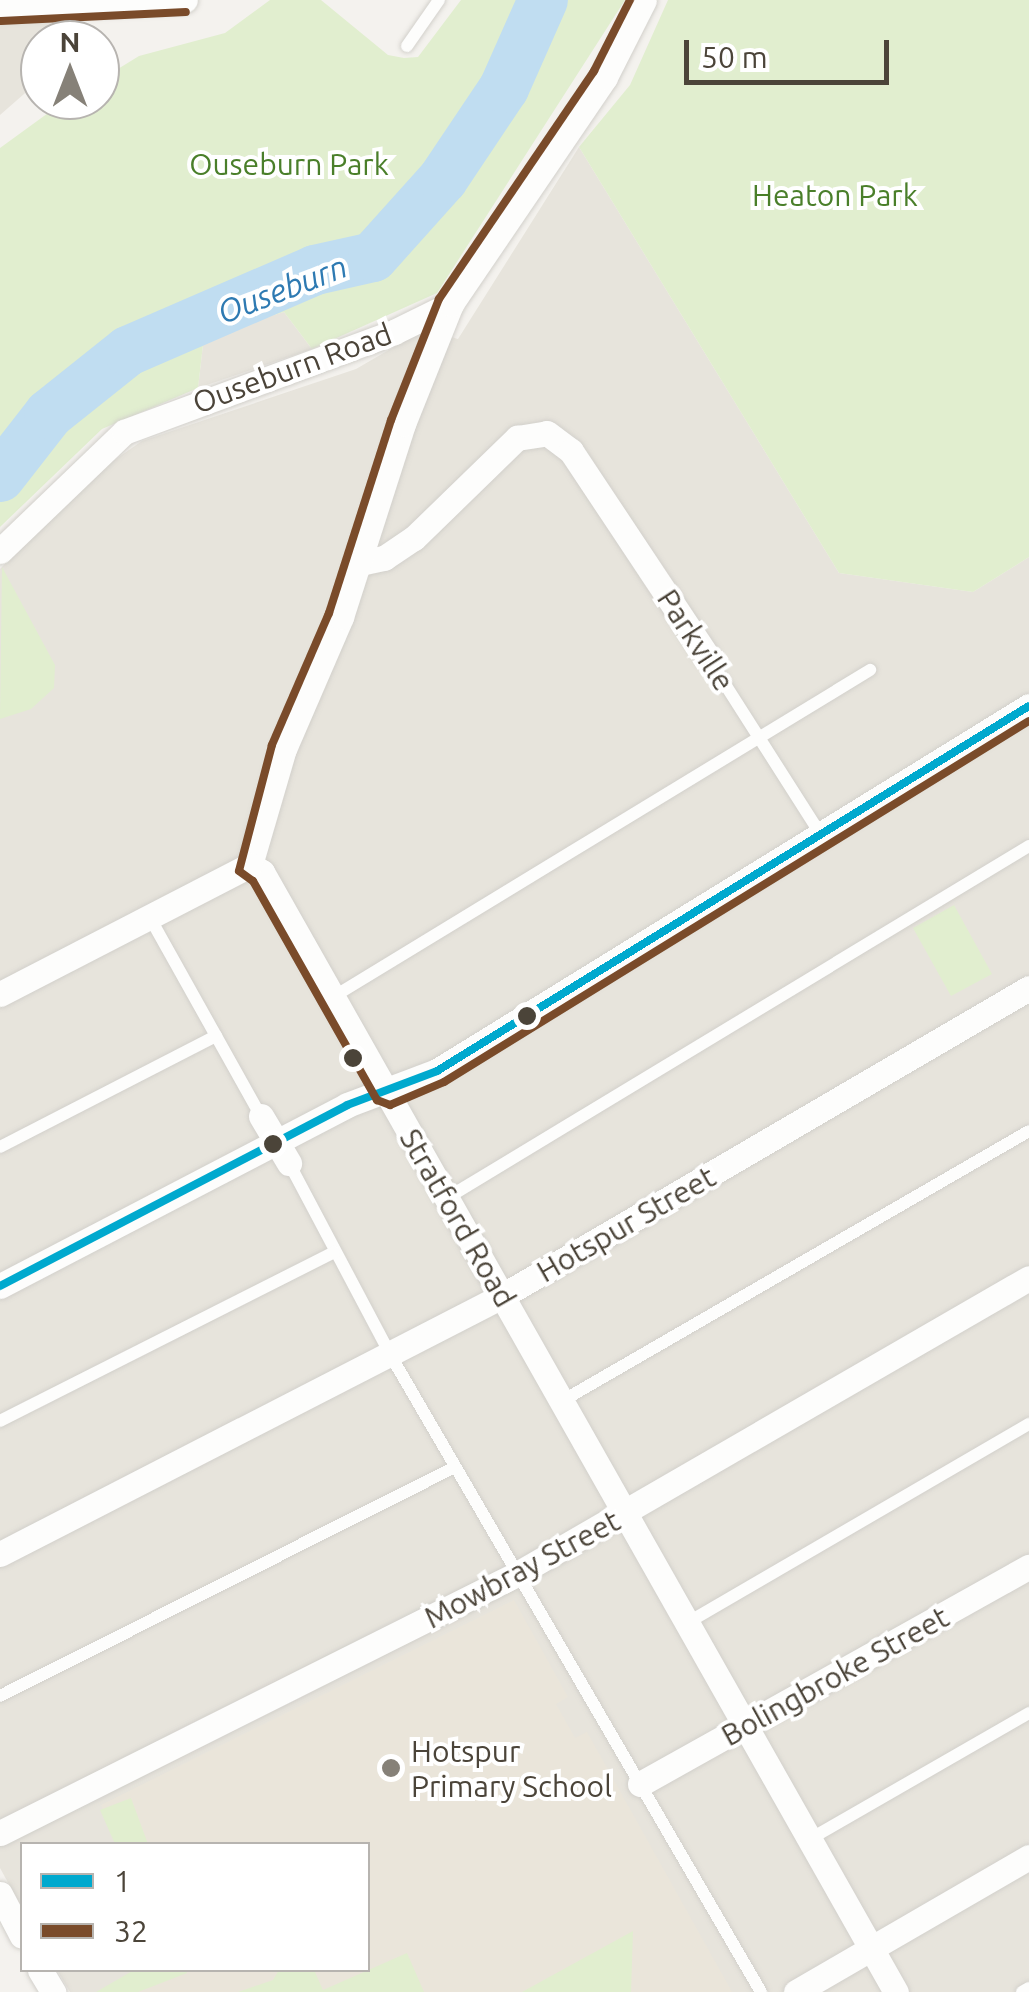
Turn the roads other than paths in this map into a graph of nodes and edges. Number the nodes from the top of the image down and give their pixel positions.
1 (185, 0) edge
2 (438, 0) edge
3 (644, 0) edge
4 (54, 3) edge
5 (0, 9) edge
6 (407, 46) dead end
7 (451, 304) junction
8 (0, 551) edge
9 (360, 563) junction
10 (706, 656) joint
11 (870, 670) dead end
12 (1029, 706) edge
13 (760, 740) junction
14 (822, 837) junction
15 (1029, 846) edge
16 (250, 865) junction
17 (149, 916) junction
18 (1029, 988) edge
19 (0, 994) edge
20 (333, 997) junction
21 (216, 1036) junction
22 (387, 1093) junction
23 (260, 1116) joint
24 (1029, 1131) edge
25 (0, 1146) edge
26 (283, 1153) junction
27 (446, 1198) junction
28 (334, 1252) junction
29 (1029, 1278) edge
30 (0, 1286) edge
31 (502, 1296) junction
32 (390, 1356) junction
33 (562, 1401) junction
34 (0, 1421) edge
35 (1029, 1424) edge
36 (455, 1467) junction
37 (626, 1515) junction
38 (0, 1554) edge
39 (1029, 1567) edge
40 (517, 1574) junction
41 (687, 1622) junction
42 (0, 1696) edge
43 (1029, 1713) edge
44 (746, 1727) junction
45 (640, 1784) junction
46 (0, 1833) edge
47 (810, 1839) junction
48 (1029, 1856) edge
49 (0, 1894) edge
50 (20, 1932) edge
51 (872, 1948) junction
52 (1029, 1988) edge
53 (762, 1992) edge
54 (796, 1992) edge
55 (896, 1992) edge
56 (1022, 1992) edge

1 - 4 street
2 - 6 lane
3 - 7 street, Ouseburn Road
4 - 5 street
7 - 8 street, Ouseburn Road
7 - 9 street
9 - 10 street, Parkville
9 - 16 street
10 - 13 lane, Parkville
11 - 13 lane
12 - 14 street
13 - 14 lane, Parkville
13 - 20 lane
14 - 22 street
15 - 27 lane
16 - 17 street
16 - 20 street, Stratford Road
17 - 19 street
17 - 21 lane
18 - 31 street, Hotspur Street
20 - 22 street, Stratford Road
21 - 23 lane
21 - 25 lane
22 - 26 street
22 - 27 street, Stratford Road
23 - 26 street
24 - 33 lane
26 - 28 lane
26 - 30 street
27 - 31 street, Stratford Road
28 - 32 lane
28 - 34 lane
29 - 37 street, Mowbray Street
31 - 32 street, Hotspur Street
31 - 33 street, Stratford Road
32 - 36 lane
32 - 38 street, Hotspur Street
33 - 37 street, Stratford Road
35 - 41 lane
36 - 40 lane
36 - 42 lane
37 - 40 street, Mowbray Street
37 - 41 street, Stratford Road
39 - 44 street, Bolingbroke Street
40 - 45 lane
40 - 46 street, Mowbray Street
41 - 44 street, Stratford Road
43 - 47 lane
44 - 45 street, Bolingbroke Street
44 - 47 street, Stratford Road
45 - 53 lane
47 - 51 street, Stratford Road
48 - 51 street
49 - 50 street
51 - 54 street
51 - 55 street, Stratford Road
52 - 56 lane

